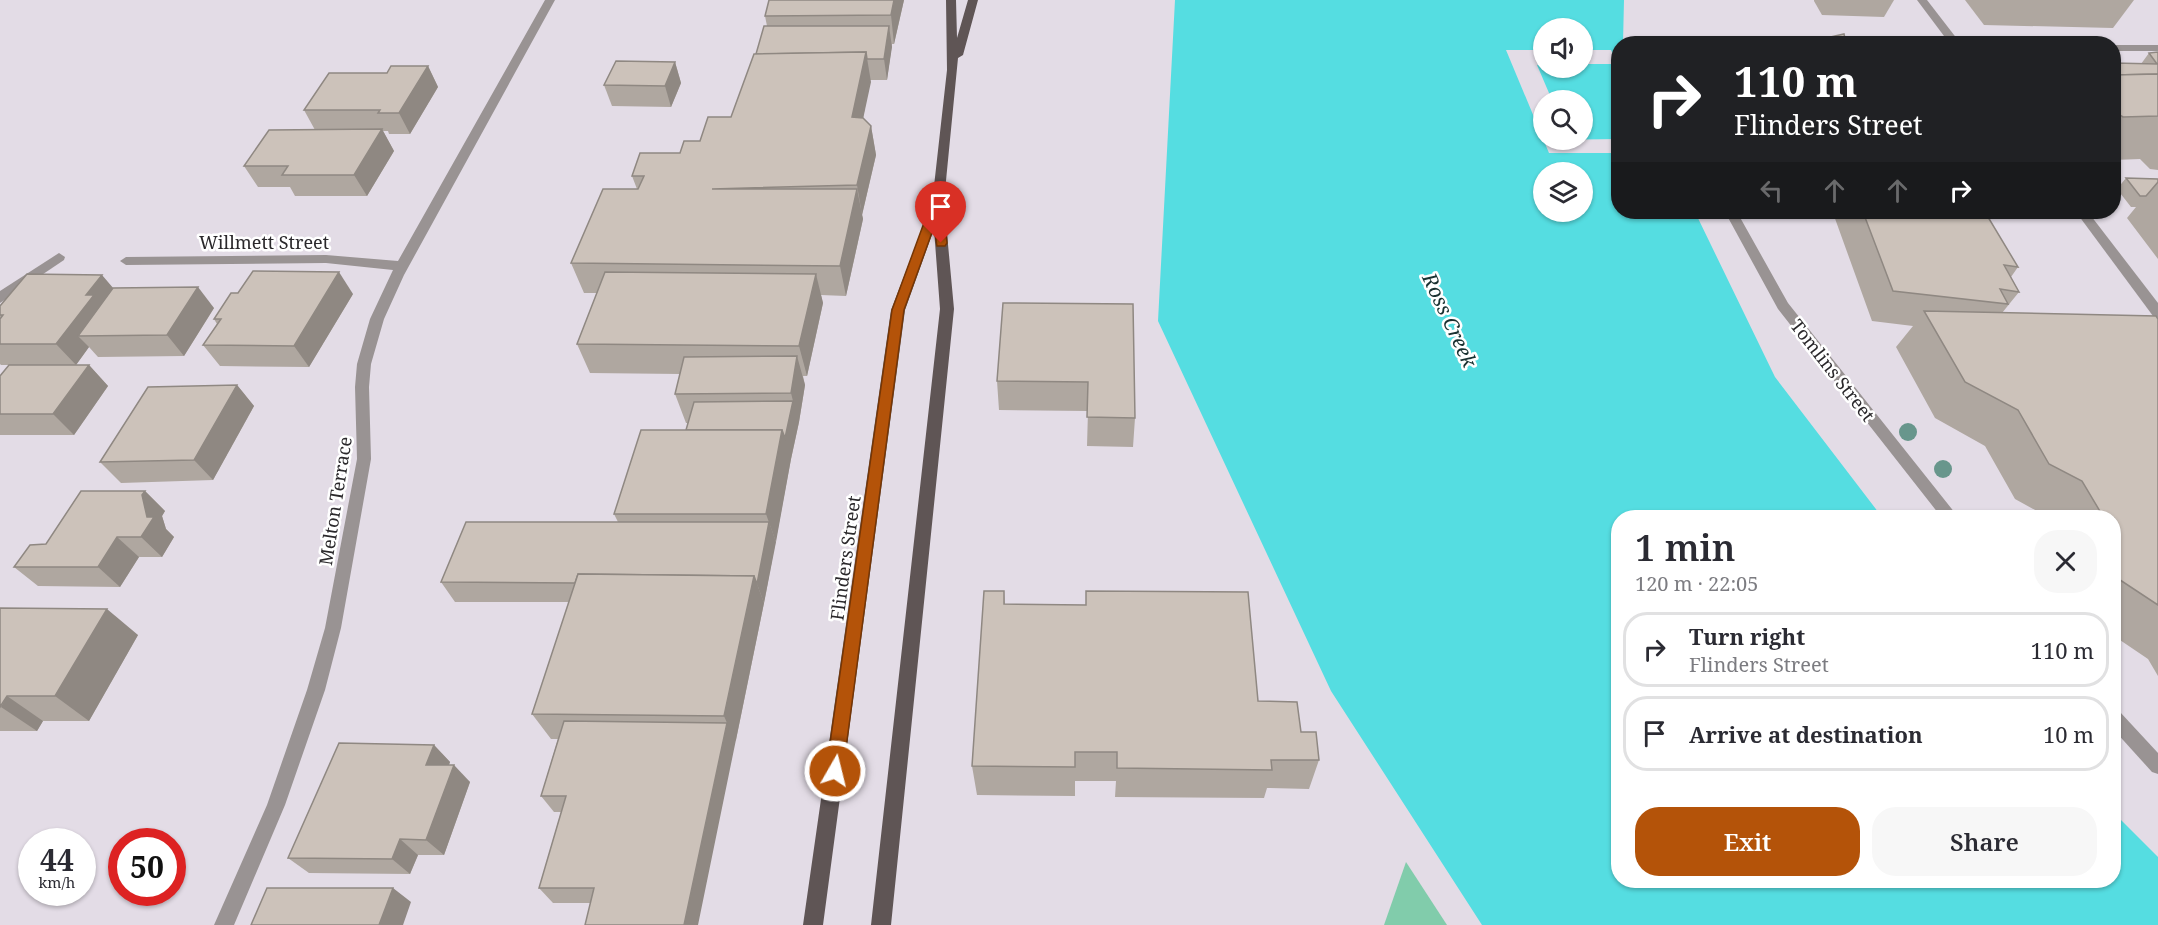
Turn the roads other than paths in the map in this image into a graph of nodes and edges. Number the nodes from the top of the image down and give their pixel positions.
1 (550, 0) edge
2 (951, 0) edge
3 (973, 0) edge
4 (1922, 0) edge
5 (1950, 36) edge
6 (2121, 48) edge
7 (2158, 48) edge
8 (953, 70) junction
9 (938, 201) junction
10 (1735, 219) edge
11 (2087, 219) edge
12 (59, 257) dead end
13 (126, 261) dead end
14 (402, 266) junction
15 (0, 298) edge
16 (2158, 312) edge
17 (1945, 510) edge
18 (2121, 726) edge
19 (2158, 766) edge
20 (224, 925) edge
21 (813, 925) edge
22 (882, 925) edge

1 - 14 street, Melton Terrace
2 - 8 main road, Flinders Street
3 - 8 main road, Flinders Street
4 - 5 street
6 - 7 street
8 - 9 main road, Flinders Street
9 - 21 main road, Flinders Street
9 - 22 main road, Flinders Street
10 - 17 street, Tomlins Street
11 - 16 street
12 - 15 street
13 - 14 street, Willmett Street
14 - 20 street, Melton Terrace
18 - 19 street

